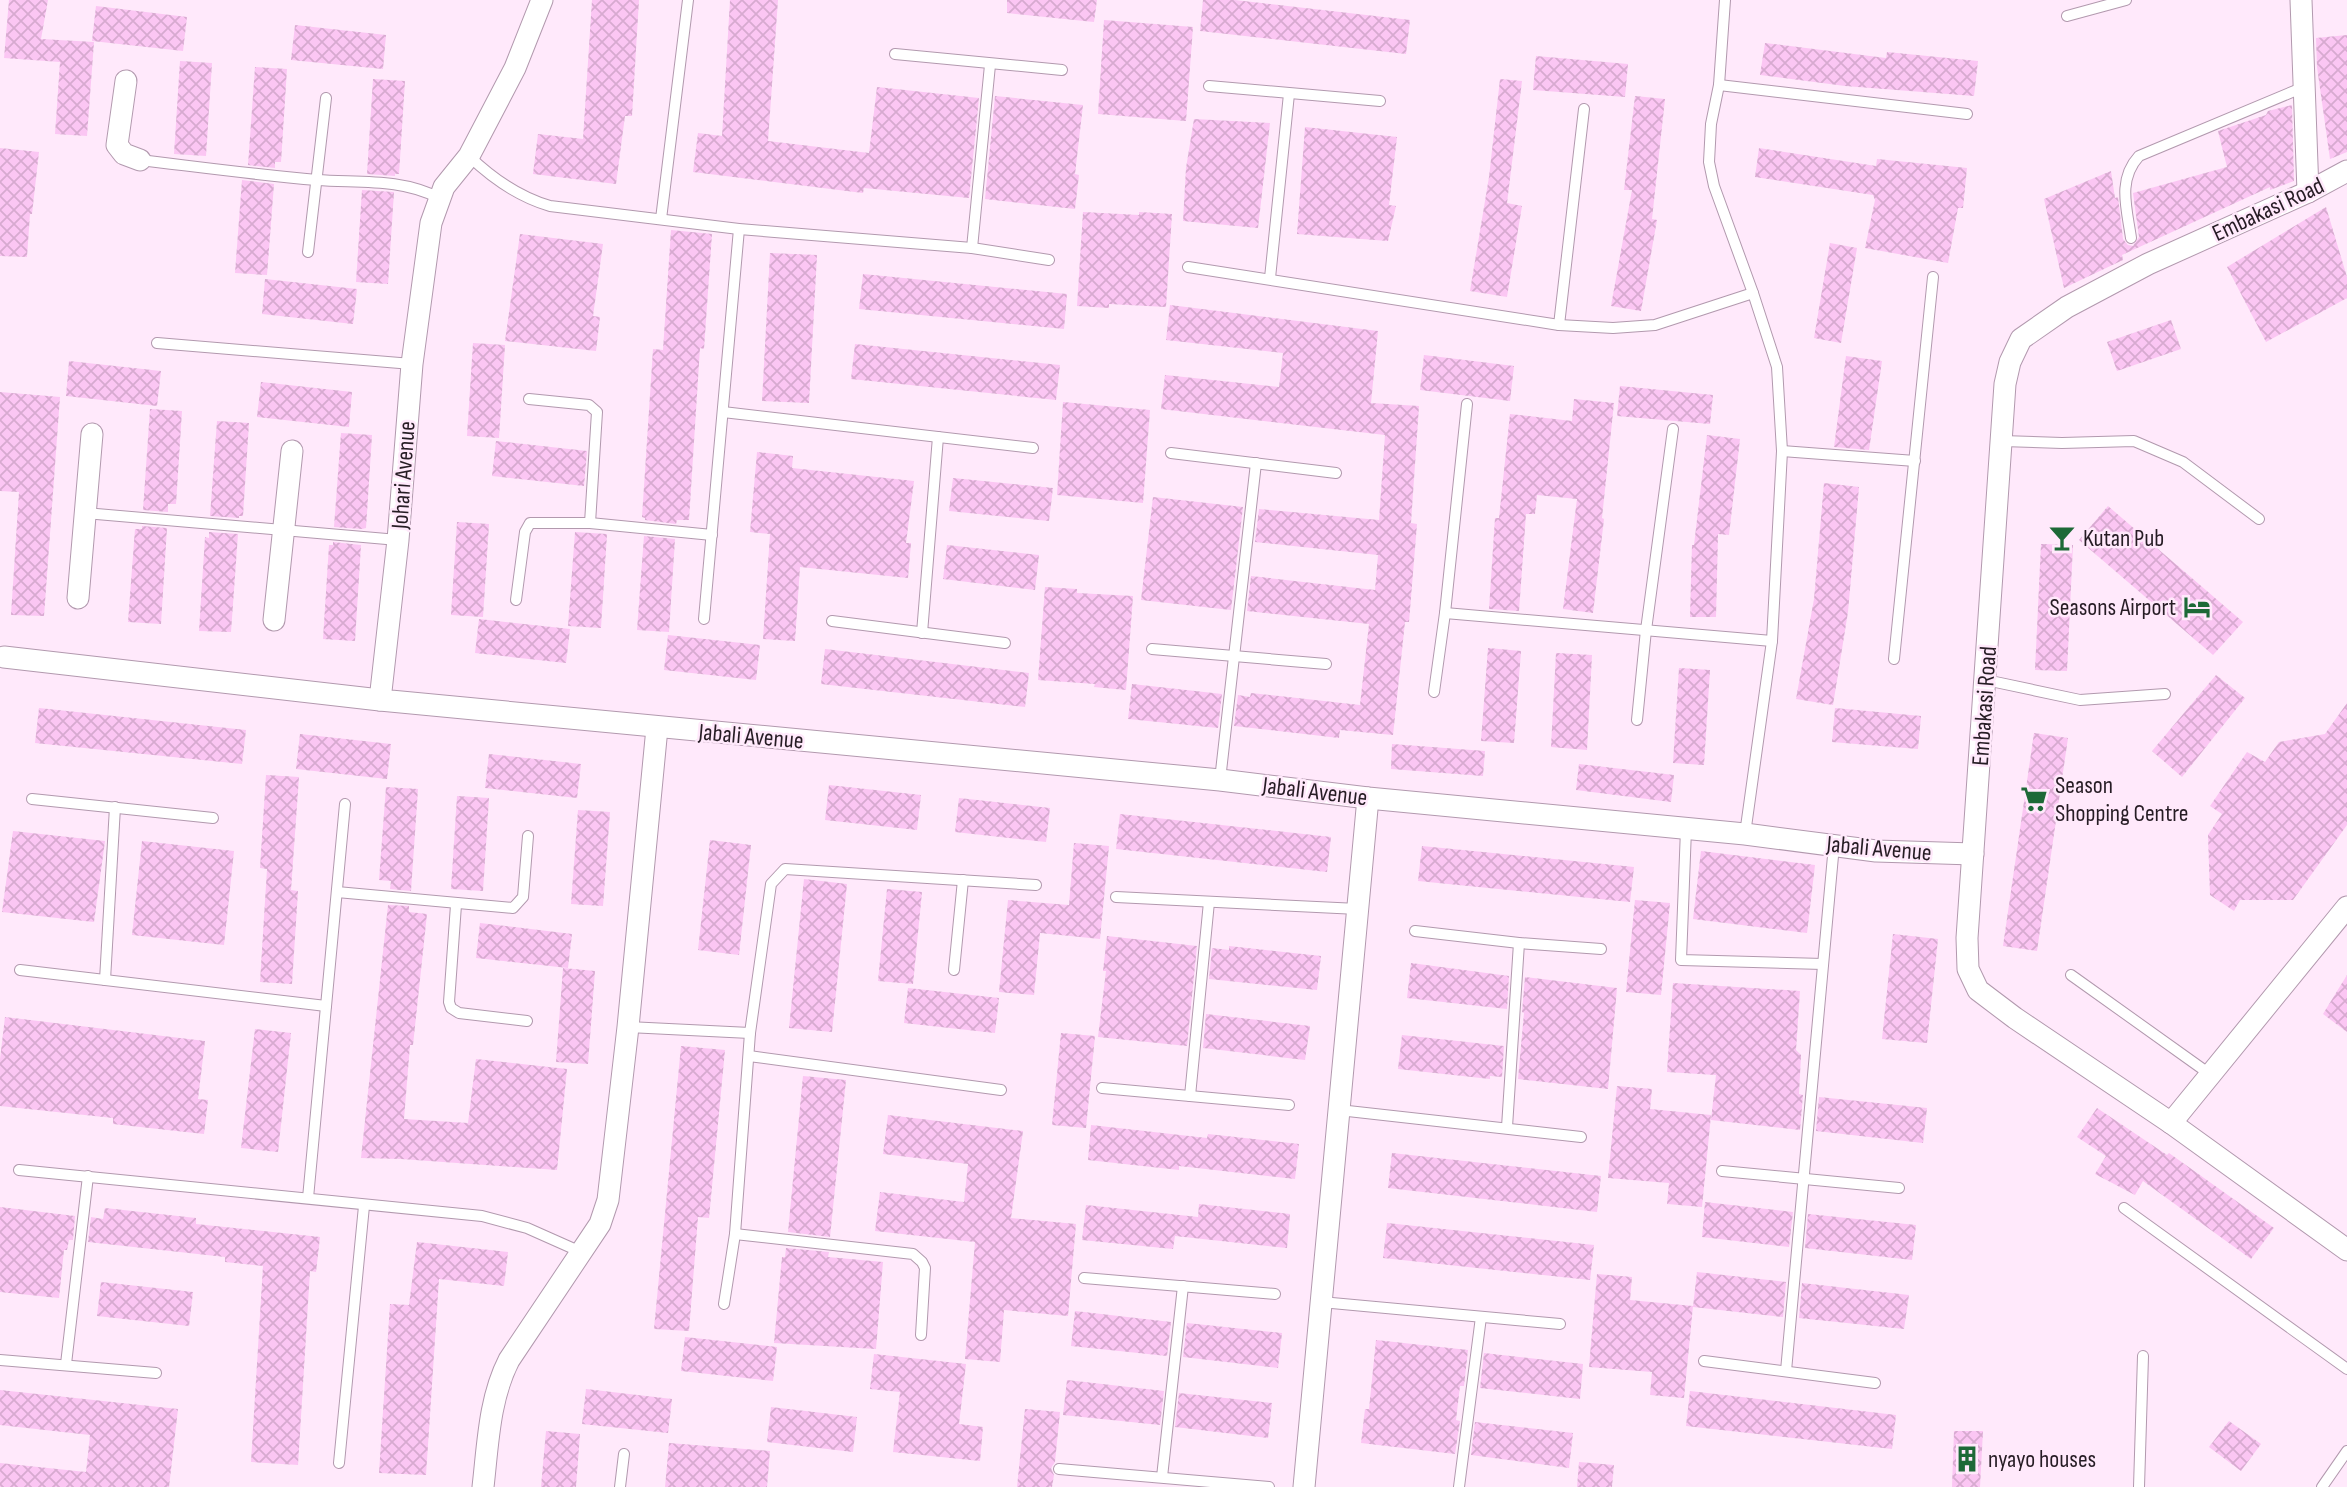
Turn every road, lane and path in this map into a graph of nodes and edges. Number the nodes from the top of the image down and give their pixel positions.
1 (542, 0) edge
2 (688, 0) edge
3 (1725, 0) edge
4 (2126, 0) edge
5 (2301, 0) edge
6 (2067, 16) dead end
7 (895, 54) dead end
8 (990, 65) junction
9 (1062, 70) dead end
10 (126, 81) dead end
11 (1719, 85) junction
12 (1209, 86) dead end
13 (2304, 87) junction
14 (1289, 94) junction
15 (326, 97) dead end
16 (1380, 101) dead end
17 (1584, 110) dead end
18 (1967, 114) dead end
19 (469, 156) junction
20 (140, 160) joint
21 (2347, 171) edge
22 (316, 180) junction
23 (2308, 192) junction
24 (439, 198) junction
25 (661, 219) junction
26 (739, 229) junction
27 (2131, 238) dead end
28 (972, 248) junction
29 (308, 251) dead end
30 (1049, 260) dead end
31 (1188, 267) dead end
32 (1933, 277) dead end
33 (1270, 278) junction
34 (1754, 293) junction
35 (1559, 325) junction
36 (157, 343) dead end
37 (412, 364) junction
38 (529, 399) dead end
39 (1467, 404) dead end
40 (723, 412) junction
41 (1673, 429) dead end
42 (92, 434) dead end
43 (939, 437) junction
44 (2002, 441) junction
45 (1033, 448) dead end
46 (292, 451) dead end
47 (1783, 451) junction
48 (1171, 453) dead end
49 (1915, 461) junction
50 (1256, 463) junction
51 (1336, 473) dead end
52 (85, 513) junction
53 (2259, 519) dead end
54 (590, 523) junction
55 (284, 530) junction
56 (712, 536) junction
57 (398, 540) junction
58 (78, 598) dead end
59 (516, 600) dead end
60 (1445, 613) junction
61 (704, 619) dead end
62 (274, 620) dead end
63 (832, 621) dead end
64 (1646, 630) junction
65 (922, 633) junction
66 (1772, 641) junction
67 (1005, 643) dead end
68 (1152, 649) dead end
69 (1234, 656) junction
70 (4, 657) dead end
71 (1894, 659) dead end
72 (1326, 664) dead end
73 (1986, 680) junction
74 (1434, 692) dead end
75 (2165, 694) dead end
76 (380, 701) junction
77 (1637, 719) dead end
78 (657, 727) junction
79 (1220, 780) junction
80 (1368, 798) junction
81 (32, 799) dead end
82 (345, 804) dead end
83 (115, 807) junction
84 (214, 818) dead end
85 (1686, 829) junction
86 (1745, 834) junction
87 (528, 836) dead end
88 (1834, 845) junction
89 (1973, 855) junction
90 (962, 880) junction
91 (1036, 885) dead end
92 (337, 892) junction
93 (1116, 897) dead end
94 (1209, 902) junction
95 (457, 905) junction
96 (2347, 907) edge
97 (1358, 909) junction
98 (1415, 930) dead end
99 (1519, 943) junction
100 (1601, 949) dead end
101 (1823, 964) junction
102 (20, 970) dead end
103 (954, 970) dead end
104 (2071, 975) dead end
105 (105, 980) junction
106 (326, 1006) junction
107 (527, 1021) dead end
108 (628, 1027) junction
109 (750, 1033) junction
110 (749, 1056) junction
111 (2211, 1076) junction
112 (1102, 1088) dead end
113 (1001, 1090) dead end
114 (1190, 1096) junction
115 (1289, 1105) dead end
116 (1339, 1110) junction
117 (2171, 1123) junction
118 (1507, 1127) junction
119 (1581, 1137) dead end
120 (19, 1170) dead end
121 (1722, 1171) dead end
122 (88, 1176) junction
123 (1803, 1179) junction
124 (1899, 1188) dead end
125 (308, 1198) junction
126 (363, 1206) junction
127 (2124, 1208) dead end
128 (735, 1234) junction
129 (2347, 1250) edge
130 (581, 1252) junction
131 (1084, 1278) dead end
132 (1183, 1286) junction
133 (1275, 1294) dead end
134 (1321, 1302) junction
135 (724, 1304) dead end
136 (1481, 1317) junction
137 (1560, 1324) dead end
138 (921, 1335) dead end
139 (2143, 1356) dead end
140 (0, 1360) edge
141 (1704, 1361) dead end
142 (66, 1364) junction
143 (2347, 1369) edge
144 (1786, 1371) junction
145 (156, 1373) dead end
146 (1875, 1383) dead end
147 (2347, 1451) edge
148 (624, 1454) dead end
149 (339, 1463) dead end
150 (1059, 1469) dead end
151 (1162, 1477) junction
152 (482, 1487) edge
153 (620, 1487) edge
154 (1269, 1487) edge
155 (1304, 1487) edge
156 (1459, 1487) edge
157 (2138, 1487) edge
158 (2322, 1487) edge

1 - 19 street, Johari Avenue
2 - 25 lane
3 - 11 lane
4 - 6 lane
5 - 13 street
7 - 8 lane
8 - 9 lane
8 - 28 lane
10 - 20 street
11 - 18 lane
11 - 34 lane
12 - 14 lane
13 - 23 street
13 - 27 lane
14 - 16 lane
14 - 33 lane
15 - 22 lane
17 - 35 lane
19 - 24 street, Johari Avenue
19 - 25 lane
20 - 22 lane
21 - 23 street, Embakasi Road
22 - 24 lane
22 - 29 lane
23 - 44 street, Embakasi Road
24 - 37 street, Johari Avenue
25 - 26 lane
26 - 28 lane
26 - 40 lane
28 - 30 lane
31 - 33 lane
32 - 49 lane
33 - 35 lane
34 - 35 lane
34 - 47 lane
36 - 37 lane
37 - 57 street, Johari Avenue
38 - 54 lane
39 - 60 lane
40 - 43 lane
40 - 56 lane
41 - 64 lane
42 - 52 street
43 - 45 lane
43 - 65 lane
44 - 53 lane
44 - 73 street, Embakasi Road
46 - 55 street
47 - 49 lane
47 - 66 lane
48 - 50 lane
49 - 71 lane
50 - 51 lane
50 - 69 lane
52 - 55 lane
52 - 58 street
54 - 56 lane
54 - 59 lane
55 - 57 lane
55 - 62 street
56 - 61 lane
57 - 76 street, Johari Avenue
60 - 64 lane
60 - 74 lane
63 - 65 lane
64 - 66 lane
64 - 77 lane
65 - 67 lane
66 - 86 lane
68 - 69 lane
69 - 72 lane
69 - 79 lane
70 - 76 street
73 - 75 lane
73 - 89 street, Embakasi Road
76 - 78 street
78 - 79 street, Jabali Avenue
78 - 108 street
79 - 80 street, Jabali Avenue
80 - 85 street, Jabali Avenue
80 - 97 street
81 - 83 lane
82 - 92 lane
83 - 84 lane
83 - 105 lane
85 - 86 street, Jabali Avenue
85 - 101 lane
86 - 88 street, Jabali Avenue
87 - 95 lane
88 - 89 street, Jabali Avenue
88 - 101 lane
89 - 117 street, Embakasi Road
90 - 91 lane
90 - 103 lane
90 - 109 lane
92 - 95 lane
92 - 106 lane
93 - 94 lane
94 - 97 lane
94 - 114 lane
95 - 107 lane
96 - 111 street
97 - 116 street
98 - 99 lane
99 - 100 lane
99 - 118 lane
101 - 123 lane
102 - 105 lane
104 - 111 lane
105 - 106 lane
106 - 125 lane
108 - 109 lane
108 - 130 street
109 - 110 lane
110 - 113 lane
110 - 128 lane
111 - 117 street
112 - 114 lane
114 - 115 lane
116 - 118 lane
116 - 134 street
117 - 129 street, Embakasi Road
118 - 119 lane
120 - 122 lane
121 - 123 lane
122 - 125 lane
122 - 142 lane
123 - 124 lane
123 - 144 lane
125 - 126 lane
126 - 130 lane
126 - 149 lane
127 - 143 lane
128 - 135 lane
128 - 138 lane
130 - 152 street
131 - 132 lane
132 - 133 lane
132 - 151 lane
134 - 136 lane
134 - 155 street
136 - 137 lane
136 - 156 lane
139 - 157 lane
140 - 142 lane
141 - 144 lane
142 - 145 lane
144 - 146 lane
147 - 158 lane
148 - 153 lane
150 - 151 lane
151 - 154 lane

